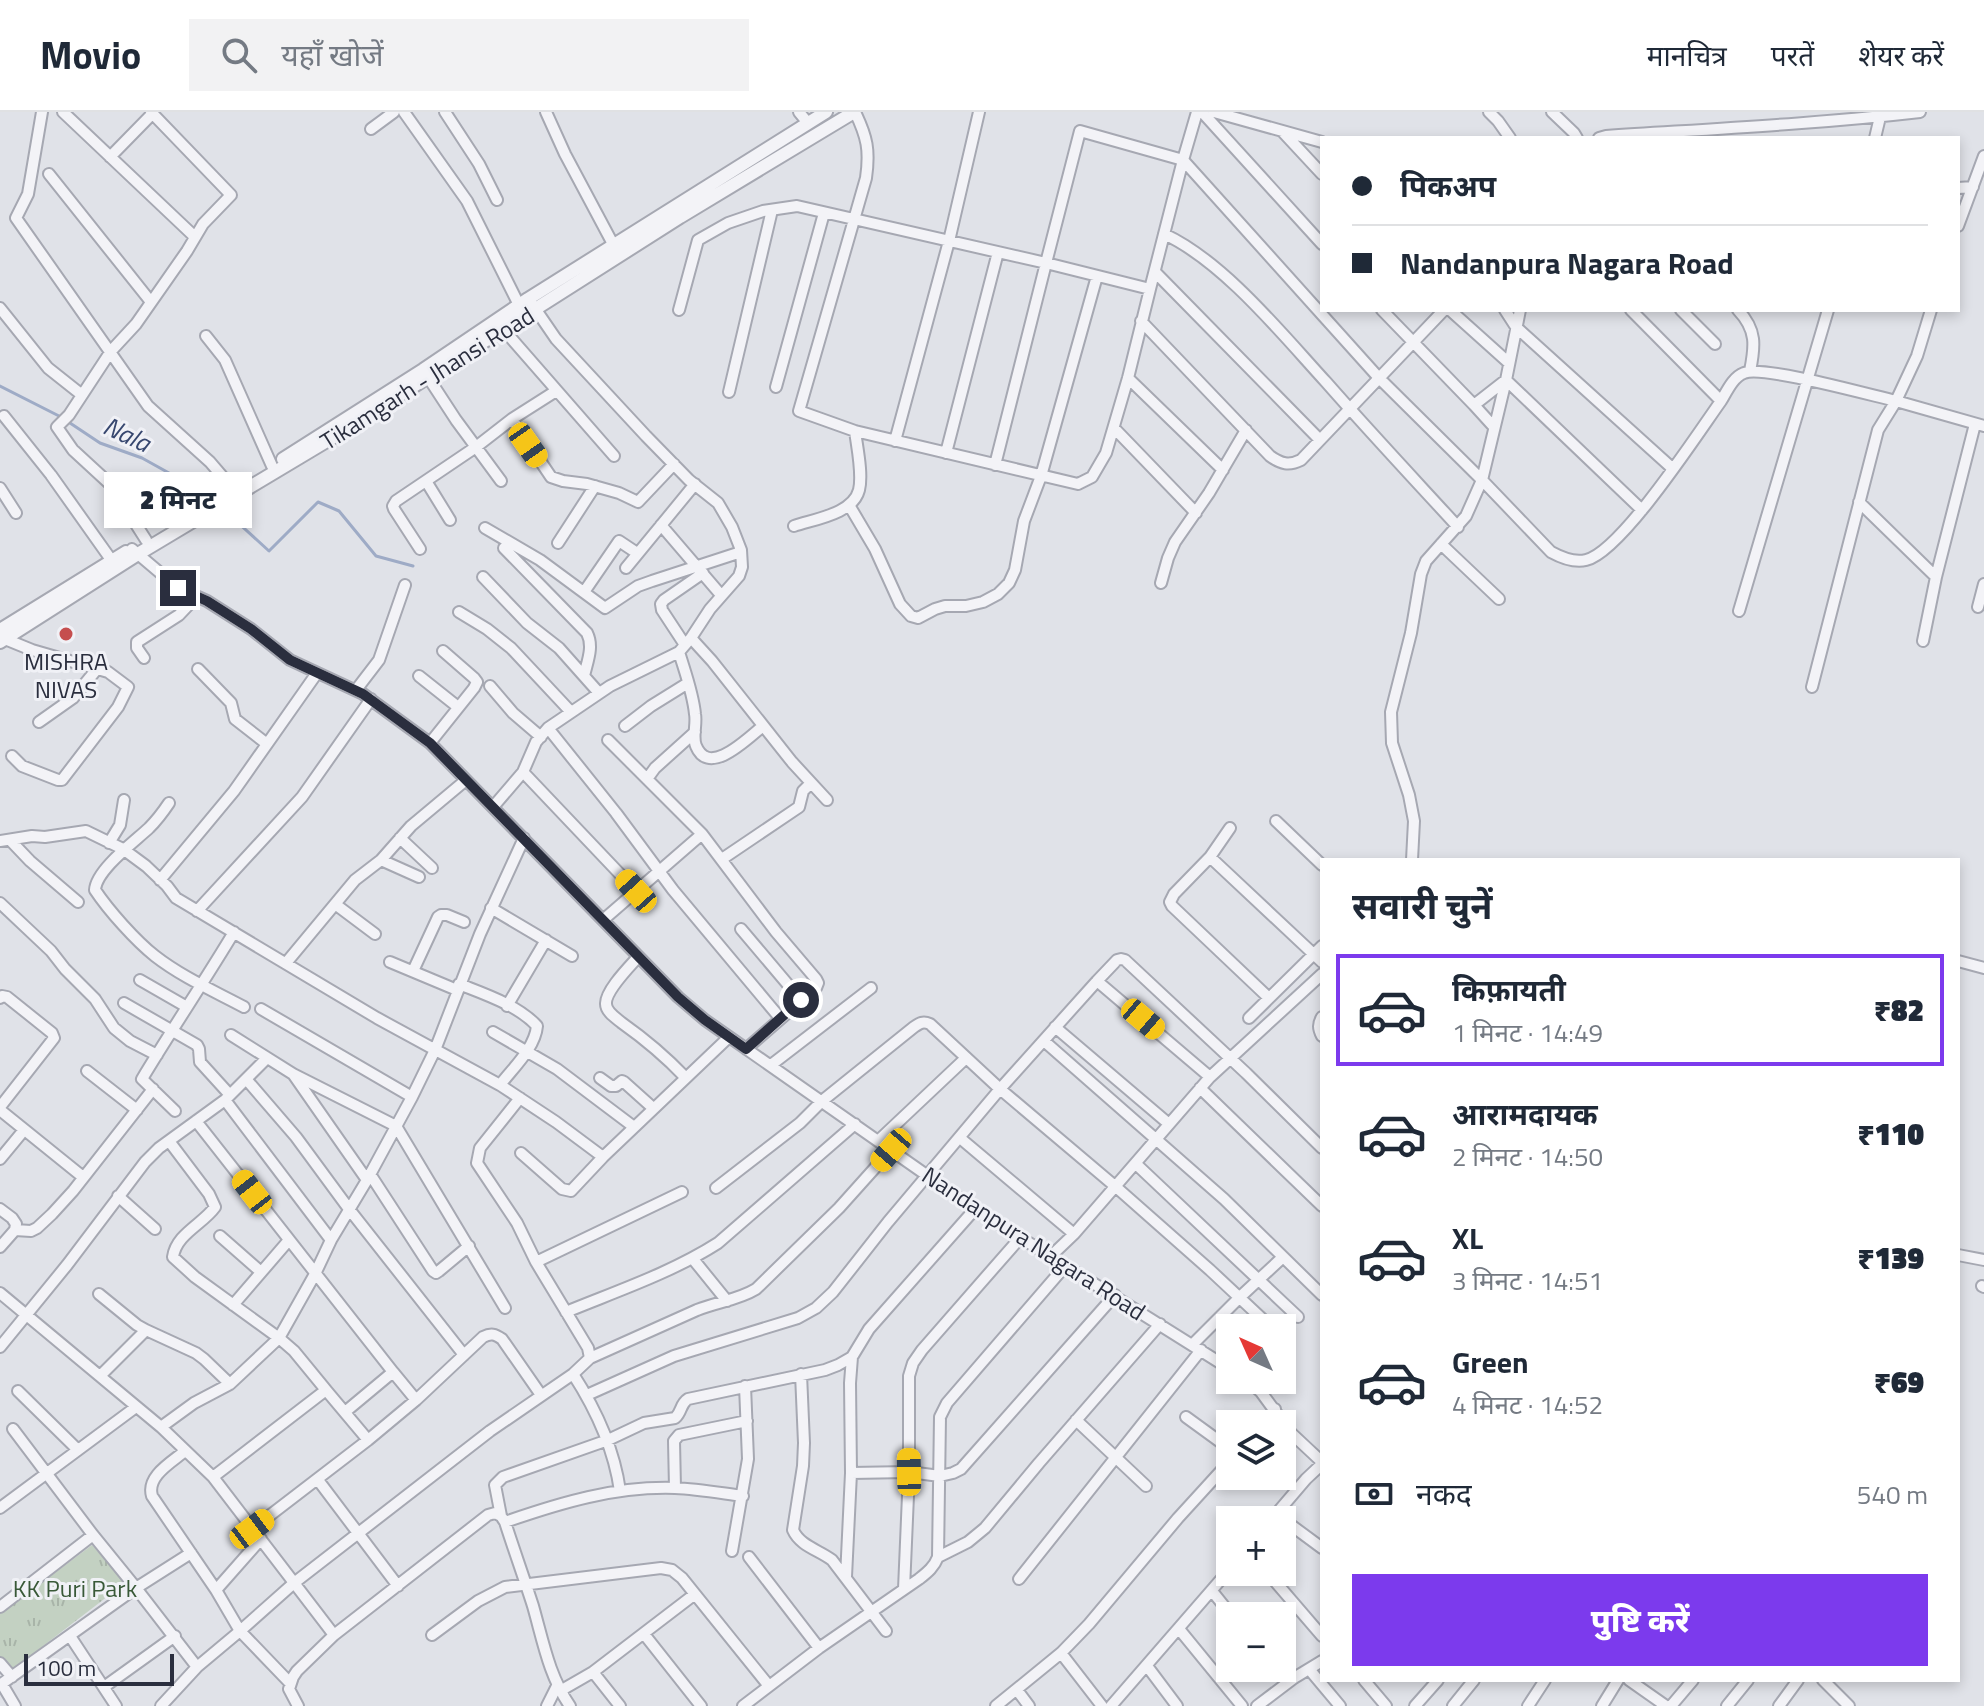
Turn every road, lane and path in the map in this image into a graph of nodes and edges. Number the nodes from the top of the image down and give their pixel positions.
1 (42, 112) edge
2 (63, 112) edge
3 (394, 112) edge
4 (404, 112) edge
5 (445, 112) edge
6 (546, 112) edge
7 (799, 112) edge
8 (826, 112) edge
9 (854, 112) edge
10 (979, 112) edge
11 (1199, 112) edge
12 (1214, 112) edge
13 (1489, 112) edge
14 (1552, 112) edge
15 (1920, 112) edge
16 (152, 113) edge
17 (1880, 117) junction
18 (1814, 118) edge
19 (808, 123) junction
20 (371, 129) dead end
21 (1282, 131) junction
22 (1722, 133) edge
23 (1509, 136) edge
24 (1576, 136) edge
25 (1606, 136) edge
26 (1875, 136) edge
27 (1320, 141) edge
28 (1984, 156) edge
29 (110, 157) junction
30 (1183, 160) junction
31 (1320, 172) edge
32 (49, 174) dead end
33 (1973, 187) junction
34 (1960, 188) edge
35 (497, 200) dead end
36 (772, 210) junction
37 (824, 213) junction
38 (853, 220) junction
39 (1960, 221) edge
40 (1164, 234) junction
41 (195, 237) junction
42 (949, 241) junction
43 (1320, 242) edge
44 (614, 246) junction
45 (998, 252) junction
46 (1046, 263) junction
47 (1155, 272) junction
48 (1097, 276) junction
49 (1150, 289) junction
50 (151, 302) junction
51 (528, 305) junction
52 (0, 308) edge
53 (679, 310) dead end
54 (1384, 312) edge
55 (1445, 312) edge
56 (1449, 312) edge
57 (1506, 312) edge
58 (1520, 312) edge
59 (1633, 312) edge
60 (1683, 312) edge
61 (1739, 312) edge
62 (1827, 312) edge
63 (1930, 312) edge
64 (1141, 321) junction
65 (1516, 327) junction
66 (504, 330) junction
67 (206, 336) dead end
68 (1413, 343) junction
69 (1715, 344) dead end
70 (111, 351) junction
71 (1509, 363) junction
72 (1750, 371) junction
73 (426, 374) junction
74 (1128, 378) junction
75 (1379, 378) junction
76 (1506, 380) junction
77 (1807, 380) junction
78 (776, 387) dead end
79 (556, 391) junction
80 (729, 392) dead end
81 (82, 395) junction
82 (1721, 401) junction
83 (1896, 401) junction
84 (1474, 405) junction
85 (1350, 409) junction
86 (4, 416) dead end
87 (512, 419) junction
88 (1980, 425) edge
89 (1494, 427) junction
90 (1114, 428) junction
91 (1246, 430) junction
92 (855, 431) junction
93 (1320, 440) junction
94 (895, 441) junction
95 (476, 447) junction
96 (946, 453) junction
97 (614, 456) dead end
98 (674, 464) junction
99 (995, 465) junction
100 (272, 466) junction
101 (1672, 468) junction
102 (1223, 470) junction
103 (1041, 476) junction
104 (1482, 480) junction
105 (426, 481) junction
106 (501, 481) dead end
107 (695, 484) junction
108 (595, 486) junction
109 (234, 490) junction
110 (2, 494) edge
111 (1859, 502) junction
112 (216, 505) junction
113 (849, 505) junction
114 (1642, 510) junction
115 (16, 513) dead end
116 (1196, 513) junction
117 (193, 519) junction
118 (450, 520) dead end
119 (661, 525) junction
120 (794, 526) dead end
121 (1458, 527) junction
122 (485, 528) dead end
123 (146, 540) junction
124 (558, 543) dead end
125 (1441, 544) junction
126 (504, 548) dead end
127 (420, 549) dead end
128 (135, 552) junction
129 (741, 552) junction
130 (637, 553) junction
131 (112, 561) junction
132 (626, 568) dead end
133 (700, 569) junction
134 (483, 577) dead end
135 (1936, 577) junction
136 (1161, 583) dead end
137 (1984, 584) edge
138 (405, 585) dead end
139 (584, 592) junction
140 (721, 595) junction
141 (196, 597) junction
142 (1499, 599) dead end
143 (1978, 607) dead end
144 (1739, 611) dead end
145 (459, 612) dead end
146 (19, 624) junction
147 (2, 637) edge
148 (1923, 641) dead end
149 (685, 645) junction
150 (443, 651) dead end
151 (144, 658) dead end
152 (97, 669) junction
153 (198, 669) dead end
154 (317, 673) junction
155 (419, 676) dead end
156 (584, 676) junction
157 (688, 683) junction
158 (490, 686) dead end
159 (1812, 687) dead end
160 (356, 690) junction
161 (599, 693) junction
162 (371, 699) junction
163 (458, 707) junction
164 (571, 712) junction
165 (39, 722) dead end
166 (625, 726) dead end
167 (763, 726) junction
168 (695, 732) junction
169 (544, 733) junction
170 (608, 740) dead end
171 (430, 743) junction
172 (267, 744) junction
173 (12, 756) dead end
174 (523, 772) junction
175 (647, 779) junction
176 (466, 780) junction
177 (811, 783) junction
178 (124, 800) dead end
179 (827, 800) dead end
180 (169, 803) dead end
181 (493, 807) junction
182 (1276, 821) dead end
183 (1230, 828) dead end
184 (702, 834) junction
185 (400, 838) junction
186 (524, 838) junction
187 (5, 841) edge
188 (109, 843) junction
189 (123, 849) junction
190 (1210, 857) junction
191 (1412, 858) edge
192 (722, 859) junction
193 (381, 860) junction
194 (1320, 863) edge
195 (432, 868) dead end
196 (658, 872) junction
197 (419, 877) dead end
198 (160, 880) junction
199 (636, 891) junction
200 (78, 902) dead end
201 (0, 903) edge
202 (335, 904) junction
203 (491, 908) junction
204 (197, 911) junction
205 (9, 912) junction
206 (603, 920) junction
207 (0, 921) edge
208 (464, 922) dead end
209 (741, 929) dead end
210 (234, 932) junction
211 (375, 934) dead end
212 (546, 940) junction
213 (1319, 954) edge
214 (572, 956) dead end
215 (638, 957) junction
216 (390, 962) dead end
217 (1960, 962) edge
218 (286, 963) junction
219 (1984, 968) edge
220 (413, 971) junction
221 (1320, 976) edge
222 (140, 980) dead end
223 (1097, 981) junction
224 (203, 985) junction
225 (458, 987) junction
226 (871, 988) dead end
227 (0, 998) edge
228 (1269, 998) junction
229 (801, 1000) junction
230 (124, 1003) dead end
231 (507, 1006) junction
232 (187, 1007) junction
233 (244, 1007) dead end
234 (261, 1009) dead end
235 (780, 1018) junction
236 (1249, 1018) dead end
237 (1055, 1027) junction
238 (171, 1030) junction
239 (493, 1032) dead end
240 (231, 1035) dead end
241 (729, 1037) junction
242 (1044, 1041) junction
243 (746, 1049) junction
244 (435, 1050) junction
245 (527, 1050) junction
246 (157, 1055) junction
247 (267, 1058) junction
248 (966, 1058) junction
249 (1230, 1058) junction
250 (771, 1065) junction
251 (87, 1071) dead end
252 (293, 1074) junction
253 (685, 1077) junction
254 (1210, 1077) junction
255 (600, 1078) dead end
256 (246, 1079) junction
257 (500, 1085) junction
258 (1200, 1088) junction
259 (153, 1089) junction
260 (1000, 1089) junction
261 (412, 1097) junction
262 (228, 1098) junction
263 (520, 1098) junction
264 (822, 1101) junction
265 (0, 1108) edge
266 (653, 1108) junction
267 (137, 1110) junction
268 (175, 1111) dead end
269 (196, 1121) junction
270 (855, 1124) junction
271 (1169, 1124) junction
272 (396, 1126) junction
273 (634, 1127) junction
274 (24, 1130) junction
275 (960, 1138) junction
276 (1157, 1139) junction
277 (169, 1141) junction
278 (878, 1141) junction
279 (1320, 1146) edge
280 (891, 1150) junction
281 (521, 1153) dead end
282 (603, 1157) junction
283 (0, 1159) edge
284 (1136, 1164) junction
285 (927, 1176) junction
286 (83, 1177) junction
287 (369, 1177) junction
288 (1116, 1187) junction
289 (716, 1188) dead end
290 (682, 1192) dead end
291 (118, 1196) junction
292 (1320, 1204) edge
293 (0, 1209) edge
294 (349, 1209) junction
295 (975, 1209) junction
296 (155, 1229) dead end
297 (15, 1230) junction
298 (1074, 1234) junction
299 (220, 1236) dead end
300 (1020, 1238) junction
301 (289, 1240) junction
302 (331, 1240) junction
303 (469, 1246) junction
304 (0, 1247) edge
305 (1960, 1255) edge
306 (1051, 1256) junction
307 (1283, 1257) junction
308 (693, 1259) junction
309 (1984, 1260) edge
310 (536, 1262) junction
311 (1066, 1265) junction
312 (261, 1272) junction
313 (315, 1274) junction
314 (1259, 1279) junction
315 (0, 1293) edge
316 (1320, 1293) edge
317 (99, 1294) dead end
318 (1115, 1295) junction
319 (1240, 1297) junction
320 (727, 1301) junction
321 (233, 1305) junction
322 (505, 1308) dead end
323 (566, 1312) junction
324 (1258, 1314) edge
325 (26, 1315) junction
326 (1298, 1317) dead end
327 (1160, 1324) junction
328 (146, 1330) junction
329 (279, 1338) junction
330 (0, 1347) edge
331 (1197, 1348) junction
332 (464, 1355) junction
333 (852, 1357) junction
334 (590, 1358) junction
335 (1216, 1360) edge
336 (393, 1372) junction
337 (573, 1374) junction
338 (801, 1374) junction
339 (101, 1375) junction
340 (230, 1384) junction
341 (745, 1386) junction
342 (326, 1390) junction
343 (18, 1391) dead end
344 (1263, 1394) edge
345 (541, 1395) junction
346 (587, 1395) junction
347 (416, 1400) junction
348 (136, 1407) junction
349 (1275, 1409) joint
350 (345, 1412) junction
351 (1186, 1417) dead end
352 (1076, 1420) junction
353 (747, 1421) junction
354 (161, 1427) junction
355 (13, 1429) dead end
356 (1216, 1439) edge
357 (368, 1440) junction
358 (608, 1440) junction
359 (78, 1450) junction
360 (185, 1451) junction
361 (1116, 1457) junction
362 (1320, 1461) edge
363 (1320, 1465) edge
364 (909, 1472) junction
365 (47, 1473) junction
366 (851, 1473) junction
367 (940, 1476) junction
368 (1216, 1476) edge
369 (213, 1477) junction
370 (318, 1480) junction
371 (1146, 1486) dead end
372 (675, 1488) junction
373 (620, 1491) junction
374 (743, 1496) junction
375 (1283, 1506) edge
376 (0, 1508) edge
377 (503, 1519) junction
378 (252, 1529) junction
379 (1296, 1531) edge
380 (358, 1534) junction
381 (93, 1535) junction
382 (261, 1539) junction
383 (1320, 1547) edge
384 (732, 1551) dead end
385 (191, 1553) junction
386 (749, 1557) dead end
387 (938, 1557) junction
388 (846, 1577) junction
389 (1019, 1579) dead end
390 (294, 1583) junction
391 (526, 1584) junction
392 (398, 1586) junction
393 (1216, 1586) edge
394 (1279, 1586) edge
395 (136, 1588) junction
396 (904, 1589) junction
397 (216, 1590) junction
398 (1212, 1591) junction
399 (695, 1594) junction
400 (1221, 1602) edge
401 (0, 1607) edge
402 (870, 1612) junction
403 (1179, 1629) junction
404 (240, 1631) junction
405 (886, 1631) dead end
406 (644, 1634) junction
407 (1320, 1634) edge
408 (334, 1635) junction
409 (432, 1635) dead end
410 (70, 1636) junction
411 (175, 1636) junction
412 (819, 1648) junction
413 (1061, 1653) junction
414 (1320, 1662) edge
415 (0, 1663) edge
416 (1147, 1666) junction
417 (197, 1667) junction
418 (1309, 1669) junction
419 (593, 1672) junction
420 (5, 1682) edge
421 (1366, 1682) edge
422 (1434, 1682) edge
423 (1472, 1682) edge
424 (1544, 1682) edge
425 (1617, 1682) edge
426 (1632, 1682) edge
427 (1691, 1682) edge
428 (1746, 1682) edge
429 (1797, 1682) edge
430 (1825, 1682) edge
431 (290, 1683) junction
432 (769, 1686) junction
433 (104, 1687) junction
434 (559, 1689) junction
435 (1017, 1690) junction
436 (15, 1706) edge
437 (116, 1706) edge
438 (161, 1706) edge
439 (298, 1706) edge
440 (547, 1706) edge
441 (570, 1706) edge
442 (620, 1706) edge
443 (701, 1706) edge
444 (743, 1706) edge
445 (996, 1706) edge
446 (1029, 1706) edge
447 (1102, 1706) edge
448 (1111, 1706) edge
449 (1177, 1706) edge
450 (1242, 1706) edge
451 (1257, 1706) edge
452 (1340, 1706) edge
453 (1386, 1706) edge
454 (1415, 1706) edge
455 (1453, 1706) edge
456 (1528, 1706) edge
457 (1602, 1706) edge
458 (1668, 1706) edge
459 (1727, 1706) edge
460 (1779, 1706) edge
461 (1849, 1706) edge

1 - 70 street
2 - 29 street
3 - 20 street
4 - 51 street
5 - 35 street
6 - 44 street
7 - 19 street
8 - 19 street
9 - 38 street
9 - 51 street, Tikamgarh - Jhansi Road
10 - 42 street
11 - 30 street
11 - 43 street
12 - 21 street
13 - 23 street
14 - 24 street
15 - 17 street
16 - 29 street
16 - 41 street
17 - 18 street
17 - 26 street
18 - 22 street
19 - 44 street
21 - 27 street
21 - 31 street
22 - 25 street
28 - 33 street
29 - 41 street
30 - 40 street
30 - 46 street
30 - 75 street
32 - 50 street
33 - 34 street
33 - 39 street
36 - 37 street
36 - 53 street
36 - 80 street
37 - 38 street
37 - 78 street
38 - 42 street
38 - 92 street
40 - 47 street
40 - 85 street
41 - 50 street
42 - 45 street
42 - 94 street
44 - 51 street
45 - 46 street
45 - 96 street
46 - 48 street
46 - 99 street
47 - 49 street
47 - 93 street
48 - 49 street
48 - 103 street
49 - 64 street
50 - 70 street
51 - 66 street, Tikamgarh - Jhansi Road
51 - 73 street
51 - 98 street
52 - 81 street
54 - 68 street
55 - 68 street
56 - 71 street
57 - 65 street
58 - 65 street
59 - 82 street
60 - 69 street
61 - 72 street
62 - 77 street
63 - 83 street
64 - 74 street
64 - 91 street
65 - 71 street
65 - 101 street
66 - 73 street, Tikamgarh - Jhansi Road
66 - 79 street
67 - 100 street
68 - 75 street
68 - 84 street
70 - 81 street
70 - 109 street
71 - 76 street
72 - 77 street
72 - 82 street
73 - 95 street
73 - 100 street
73 - 112 street, Tikamgarh - Jhansi Road
74 - 90 street
74 - 102 street
75 - 85 street
75 - 104 street
76 - 84 street
76 - 89 street
76 - 114 street
77 - 83 street
77 - 144 street
79 - 87 street
79 - 97 street
81 - 123 street
82 - 101 street
83 - 88 street
83 - 111 street
84 - 89 street
85 - 93 street
85 - 121 street
86 - 131 street
87 - 95 street
87 - 108 street
88 - 135 street
89 - 104 street
90 - 103 street
90 - 116 street
91 - 93 street
91 - 102 street
92 - 94 street
92 - 113 street
94 - 96 street
95 - 105 street
95 - 106 street
96 - 99 street
98 - 107 street
98 - 108 street
99 - 103 street
100 - 109 street
101 - 114 street
102 - 116 street
103 - 113 street
104 - 114 street
104 - 121 street
105 - 118 street
105 - 127 street
107 - 119 street
107 - 129 street
108 - 124 street
109 - 112 street
110 - 115 street
111 - 135 street
111 - 159 street
112 - 117 street
113 - 120 street
116 - 136 street
117 - 123 street
117 - 128 street
119 - 130 street
119 - 133 street
121 - 125 street
122 - 139 street
123 - 128 street
125 - 142 street
125 - 191 street
126 - 156 street
128 - 131 street
128 - 141 street, Nandanpura Nagara Road
128 - 146 street
129 - 133 street
129 - 140 street
130 - 132 street
130 - 139 street
131 - 146 street
133 - 139 street
133 - 140 street
133 - 149 street
134 - 156 street
135 - 148 street
137 - 143 street
138 - 160 street
140 - 149 street
141 - 151 street
141 - 154 street, Nandanpura Nagara Road
145 - 164 street
146 - 147 street
147 - 152 street
149 - 157 street
149 - 161 street
149 - 167 street
150 - 163 street
152 - 165 street
152 - 173 street
153 - 172 street
154 - 160 street, Nandanpura Nagara Road
154 - 172 street
155 - 163 street
156 - 161 street
157 - 166 street
157 - 168 street
158 - 169 street
160 - 162 street, Nandanpura Nagara Road
161 - 164 street
162 - 171 street, Nandanpura Nagara Road
162 - 204 street
163 - 171 street
164 - 169 street
167 - 168 street
167 - 177 street
168 - 175 street
169 - 174 street
169 - 196 street
170 - 175 street
171 - 176 street, Nandanpura Nagara Road
172 - 198 street
174 - 181 street
174 - 199 street
175 - 184 street
176 - 181 street, Nandanpura Nagara Road
176 - 185 street
177 - 179 street
177 - 192 street
178 - 188 street
180 - 189 street
181 - 186 street, Nandanpura Nagara Road
182 - 194 street
183 - 190 street
184 - 192 street
184 - 196 street
185 - 193 street
185 - 195 street
186 - 203 street
186 - 206 street, Nandanpura Nagara Road
187 - 188 street
187 - 200 street
188 - 189 street
189 - 198 street
189 - 224 street
190 - 213 street
190 - 228 street
192 - 229 street
193 - 197 street
193 - 202 street
196 - 199 street
196 - 235 street
198 - 204 street
199 - 206 street
201 - 205 street
202 - 211 street
202 - 218 street
203 - 212 street
203 - 225 street
204 - 210 street
205 - 207 street
205 - 246 street
206 - 215 street, Nandanpura Nagara Road
208 - 220 street
209 - 229 street
210 - 218 street
210 - 224 street
212 - 214 street
212 - 231 street
213 - 228 street
215 - 241 street, Nandanpura Nagara Road
215 - 253 street
216 - 220 street
217 - 219 street
218 - 244 street
220 - 225 street
221 - 249 street
222 - 232 street
223 - 237 street
223 - 249 street
223 - 254 street
224 - 232 street
224 - 233 street
225 - 231 street
225 - 244 street
226 - 250 street
227 - 265 street
228 - 236 street
229 - 235 street
230 - 238 street
231 - 245 street
232 - 238 street
234 - 261 street
235 - 243 street
237 - 242 street
237 - 271 street
238 - 246 street
238 - 262 street
239 - 245 street
240 - 247 street
241 - 243 street, Nandanpura Nagara Road
241 - 253 street
242 - 260 street
242 - 276 street
243 - 250 street, Nandanpura Nagara Road
244 - 257 street
244 - 261 street
245 - 257 street
245 - 273 street
246 - 259 street
247 - 252 street
247 - 256 street
248 - 260 street
248 - 264 street
248 - 278 street
249 - 254 street
249 - 279 street
250 - 264 street, Nandanpura Nagara Road
251 - 267 street
252 - 272 street
252 - 287 street
253 - 266 street
254 - 258 street
255 - 266 street
256 - 262 street
256 - 294 street
257 - 263 street
258 - 271 street
258 - 292 street
259 - 267 street
259 - 268 street
260 - 275 street
260 - 288 street
261 - 272 street
262 - 269 street
262 - 302 street
263 - 282 street
263 - 310 street
264 - 270 street, Nandanpura Nagara Road
264 - 289 street
265 - 274 street
266 - 273 street
267 - 286 street
269 - 277 street
269 - 301 street
270 - 278 street, Nandanpura Nagara Road
270 - 308 street
271 - 276 street
272 - 287 street
272 - 303 street
273 - 282 street
274 - 283 street
274 - 286 street
275 - 285 street
275 - 298 street
276 - 284 street
276 - 307 street
277 - 291 street
277 - 321 street
278 - 280 street, Nandanpura Nagara Road
280 - 285 street, Nandanpura Nagara Road
280 - 320 street
281 - 282 street
284 - 288 street
284 - 314 street
285 - 295 street, Nandanpura Nagara Road
285 - 346 street
286 - 297 street
287 - 294 street
287 - 303 street
288 - 298 street
288 - 319 street
290 - 310 street
291 - 296 street
291 - 325 street
293 - 297 street
294 - 302 street
294 - 332 street
295 - 300 street, Nandanpura Nagara Road
295 - 333 street
297 - 304 street
298 - 306 street
299 - 312 street
300 - 306 street, Nandanpura Nagara Road
300 - 364 street
301 - 312 street
301 - 313 street
302 - 313 street
303 - 322 street
305 - 309 street
306 - 311 street, Nandanpura Nagara Road
307 - 314 street
307 - 316 street
308 - 320 street
308 - 323 street
310 - 323 street
311 - 318 street, Nandanpura Nagara Road
311 - 367 street
312 - 321 street
313 - 329 street
313 - 336 street
314 - 319 street
314 - 326 street
315 - 325 street
317 - 328 street
318 - 327 street, Nandanpura Nagara Road
318 - 367 street
319 - 324 street
319 - 331 street
320 - 334 street
321 - 329 street
323 - 334 street
325 - 330 street
325 - 339 street
327 - 331 street, Nandanpura Nagara Road
327 - 352 street
328 - 339 street
328 - 340 street
329 - 340 street
329 - 342 street
331 - 335 street, Nandanpura Nagara Road
331 - 361 street
332 - 345 street
332 - 347 street
333 - 338 street
333 - 366 street
334 - 337 street
336 - 347 street
336 - 350 street
337 - 345 street
337 - 346 street
338 - 341 street
338 - 388 street
339 - 348 street
340 - 354 street
341 - 353 street
341 - 358 street
342 - 350 street
342 - 369 street
343 - 359 street
344 - 349 street
345 - 380 street
346 - 358 street
347 - 357 street
348 - 354 street
348 - 359 street
349 - 362 street
350 - 357 street
351 - 356 street
352 - 361 street
352 - 387 street
353 - 372 street
353 - 374 street
354 - 360 street
355 - 365 street
357 - 370 street
358 - 373 street
358 - 377 street
359 - 365 street
360 - 369 street
360 - 385 street
361 - 371 street
361 - 389 street
363 - 375 street
364 - 366 street
364 - 367 street
364 - 396 street
365 - 376 street
365 - 381 street
366 - 388 street
367 - 387 street
368 - 413 street
369 - 378 street
370 - 378 street
370 - 380 street
372 - 373 street
372 - 374 street
373 - 377 street
374 - 384 street
377 - 391 street
377 - 392 street
378 - 382 street
379 - 383 street
380 - 390 street
380 - 392 street
381 - 395 street
381 - 401 street
382 - 390 street
382 - 397 street
385 - 395 street
385 - 397 street
386 - 412 street
387 - 396 street
388 - 402 street
390 - 404 street
390 - 408 street
391 - 399 street
391 - 409 street
391 - 434 street
392 - 408 street
393 - 398 street
394 - 407 street
395 - 410 street
395 - 411 street
396 - 402 street
397 - 404 street
398 - 400 street
398 - 403 street
399 - 406 street
399 - 432 street
402 - 405 street
402 - 412 street
403 - 416 street
403 - 450 street
404 - 417 street
404 - 431 street
406 - 419 street
406 - 443 street
408 - 431 street
410 - 420 street
410 - 433 street
411 - 417 street
411 - 433 street
412 - 432 street
413 - 435 street
413 - 447 street
414 - 418 street
415 - 420 street
416 - 448 street
416 - 449 street
417 - 438 street
418 - 451 street
418 - 452 street
419 - 434 street
419 - 442 street
420 - 436 street
421 - 453 street
422 - 454 street
423 - 455 street
424 - 456 street
425 - 457 street
426 - 458 street
427 - 458 street
428 - 459 street
429 - 460 street
430 - 461 street
431 - 439 street
432 - 444 street
433 - 437 street
434 - 440 street
434 - 441 street
435 - 445 street
435 - 446 street

